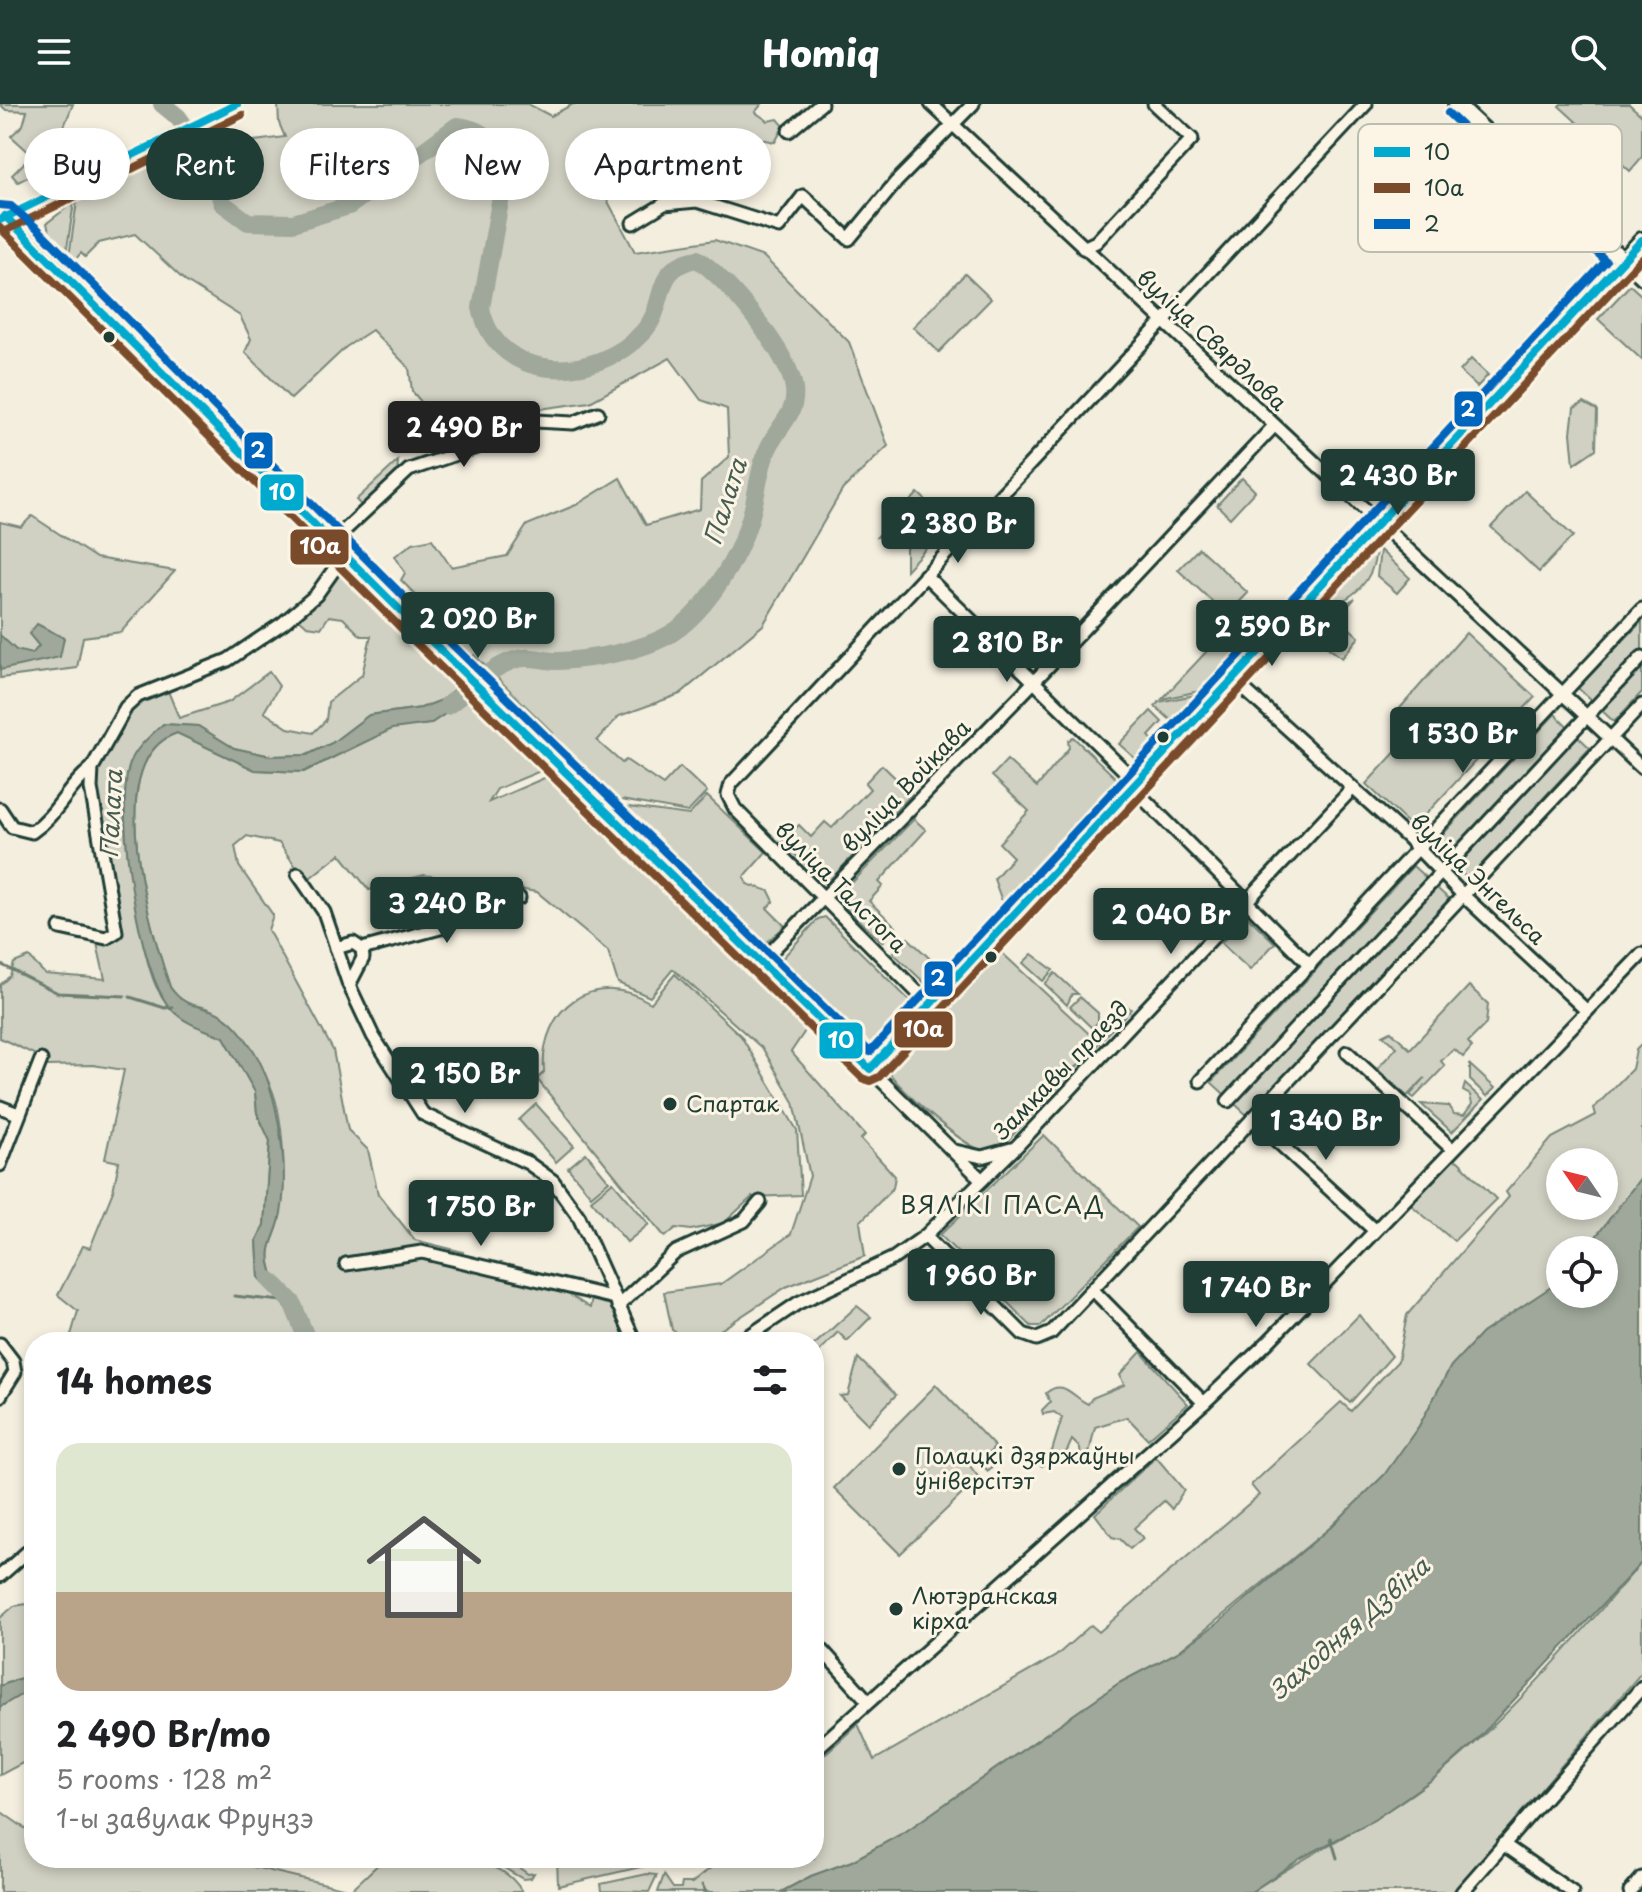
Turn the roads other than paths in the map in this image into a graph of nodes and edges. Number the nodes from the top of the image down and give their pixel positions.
1 (821, 104) edge
2 (931, 104) edge
3 (973, 104) edge
4 (1154, 104) edge
5 (1366, 104) edge
6 (1456, 104) edge
7 (1477, 124) edge
8 (953, 125) junction
9 (789, 131) dead end
10 (2, 216) edge
11 (633, 223) dead end
12 (1642, 240) edge
13 (1083, 248) junction
14 (1614, 252) edge
15 (1623, 260) junction
16 (1642, 278) edge
17 (1162, 321) junction
18 (598, 413) dead end
19 (1274, 426) junction
20 (1379, 524) junction
21 (332, 542) junction
22 (345, 554) junction
23 (925, 575) junction
24 (1642, 609) edge
25 (1642, 657) edge
26 (1234, 680) junction
27 (1033, 682) junction
28 (1561, 695) junction
29 (1642, 705) edge
30 (1585, 718) junction
31 (1610, 739) junction
32 (92, 768) junction
33 (1642, 768) edge
34 (1136, 787) junction
35 (1353, 788) junction
36 (0, 809) edge
37 (1418, 850) junction
38 (1441, 872) junction
39 (298, 874) dead end
40 (1464, 896) junction
41 (519, 898) dead end
42 (824, 900) junction
43 (1246, 902) junction
44 (60, 928) dead end
45 (336, 948) junction
46 (362, 949) junction
47 (1642, 954) edge
48 (761, 962) junction
49 (1310, 965) junction
50 (349, 985) junction
51 (930, 1005) junction
52 (1587, 1011) junction
53 (1347, 1052) dead end
54 (41, 1060) dead end
55 (870, 1069) junction
56 (1200, 1081) dead end
57 (1228, 1101) dead end
58 (0, 1107) edge
59 (18, 1114) junction
60 (1254, 1120) junction
61 (1016, 1148) junction
62 (1452, 1149) junction
63 (952, 1150) junction
64 (0, 1165) edge
65 (982, 1180) junction
66 (760, 1202) dead end
67 (1374, 1230) junction
68 (925, 1236) junction
69 (346, 1264) dead end
70 (1093, 1290) junction
71 (616, 1302) junction
72 (630, 1332) edge
73 (755, 1332) edge
74 (0, 1344) edge
75 (0, 1396) edge
76 (1204, 1403) junction
77 (24, 1555) edge
78 (0, 1576) edge
79 (824, 1652) edge
80 (1642, 1687) edge
81 (868, 1701) junction
82 (824, 1742) edge
83 (1503, 1844) junction
84 (1642, 1878) edge
85 (1462, 1892) edge
86 (1572, 1892) edge
87 (1630, 1892) edge

1 - 9 street
2 - 8 street, вуліца Свярдлова
3 - 8 street
4 - 13 street
5 - 17 street
6 - 7 main road
8 - 11 street
8 - 13 street, вуліца Свярдлова
10 - 21 main road
12 - 15 main road
13 - 17 street, вуліца Свярдлова
14 - 15 main road
15 - 16 street
15 - 20 main road
17 - 19 street, вуліца Свярдлова
17 - 23 street
18 - 21 street
19 - 20 street, вуліца Свярдлова
19 - 27 street, вуліца Войкава
20 - 26 main road
20 - 28 street, вуліца Свярдлова
21 - 22 main road
22 - 32 street
22 - 48 main road
23 - 27 street
23 - 42 street, вуліца Талстога
24 - 28 street
25 - 30 street
26 - 34 main road
26 - 35 street, вуліца Энгельса
27 - 34 street
27 - 42 street, вуліца Войкава
28 - 30 street, вуліца Свярдлова
28 - 37 street
29 - 31 street
30 - 31 street, вуліца Свярдлова
30 - 38 street
31 - 33 street, вуліца Свярдлова
31 - 40 street
32 - 36 street
32 - 44 street
34 - 43 street
34 - 51 main road
35 - 37 street, вуліца Энгельса
35 - 43 street, Замкавы праезд
37 - 38 street, вуліца Энгельса
37 - 49 street
38 - 40 street, вуліца Энгельса
38 - 57 street
39 - 45 street
40 - 52 street, вуліца Энгельса
40 - 60 street
41 - 46 street
42 - 48 street, вуліца Войкава
42 - 51 street, вуліца Талстога
43 - 49 street
43 - 61 street, Замкавы праезд
45 - 46 street
45 - 50 street
46 - 50 street
47 - 52 street
48 - 55 main road
49 - 56 street
50 - 71 street
51 - 55 main road
52 - 62 street
53 - 62 street
54 - 59 street
55 - 63 street
58 - 59 street
59 - 64 street
60 - 67 street
60 - 70 street
61 - 63 street
61 - 65 street, Замкавы праезд
62 - 67 street
63 - 65 street
65 - 68 street, Замкавы праезд
66 - 71 street
67 - 76 street
68 - 70 street
68 - 73 street, Замкавы праезд
69 - 71 street
70 - 76 street
71 - 72 street
74 - 75 street
76 - 81 street
77 - 78 street
79 - 81 street
80 - 83 street
81 - 82 street
83 - 85 street
83 - 86 street
84 - 87 street

